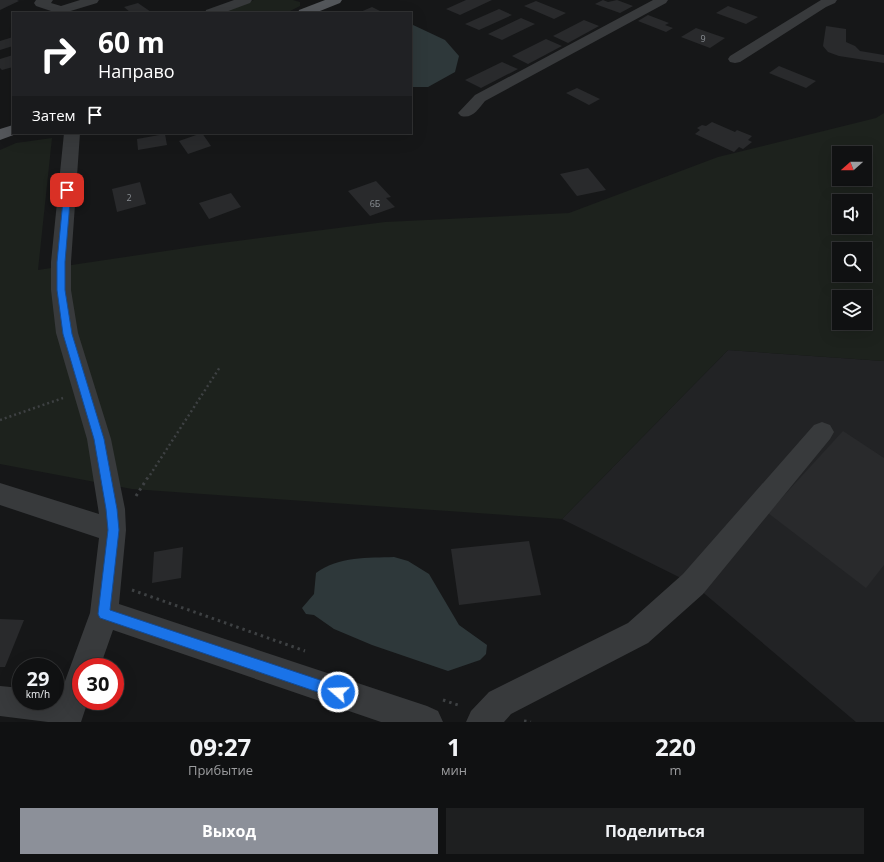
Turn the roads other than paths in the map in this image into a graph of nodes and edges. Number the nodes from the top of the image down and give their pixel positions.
1 (47, 0) edge
2 (92, 0) edge
3 (246, 0) edge
4 (336, 0) edge
5 (662, 0) edge
6 (831, 0) edge
7 (214, 12) edge
8 (306, 12) edge
9 (735, 59) dead end
10 (466, 113) dead end
11 (12, 130) edge
12 (72, 134) edge
13 (0, 135) edge
14 (822, 432) dead end
15 (0, 494) edge
16 (113, 530) junction
17 (104, 614) junction
18 (88, 658) edge
19 (0, 702) edge
20 (72, 704) edge
21 (431, 710) edge
22 (68, 715) edge
23 (485, 719) edge

1 - 2 street
3 - 7 street
4 - 8 main road
5 - 10 street
6 - 9 street
11 - 13 main road
12 - 16 street
14 - 23 street
15 - 16 street
16 - 17 street
17 - 18 street
17 - 21 street
19 - 22 street
20 - 22 street

